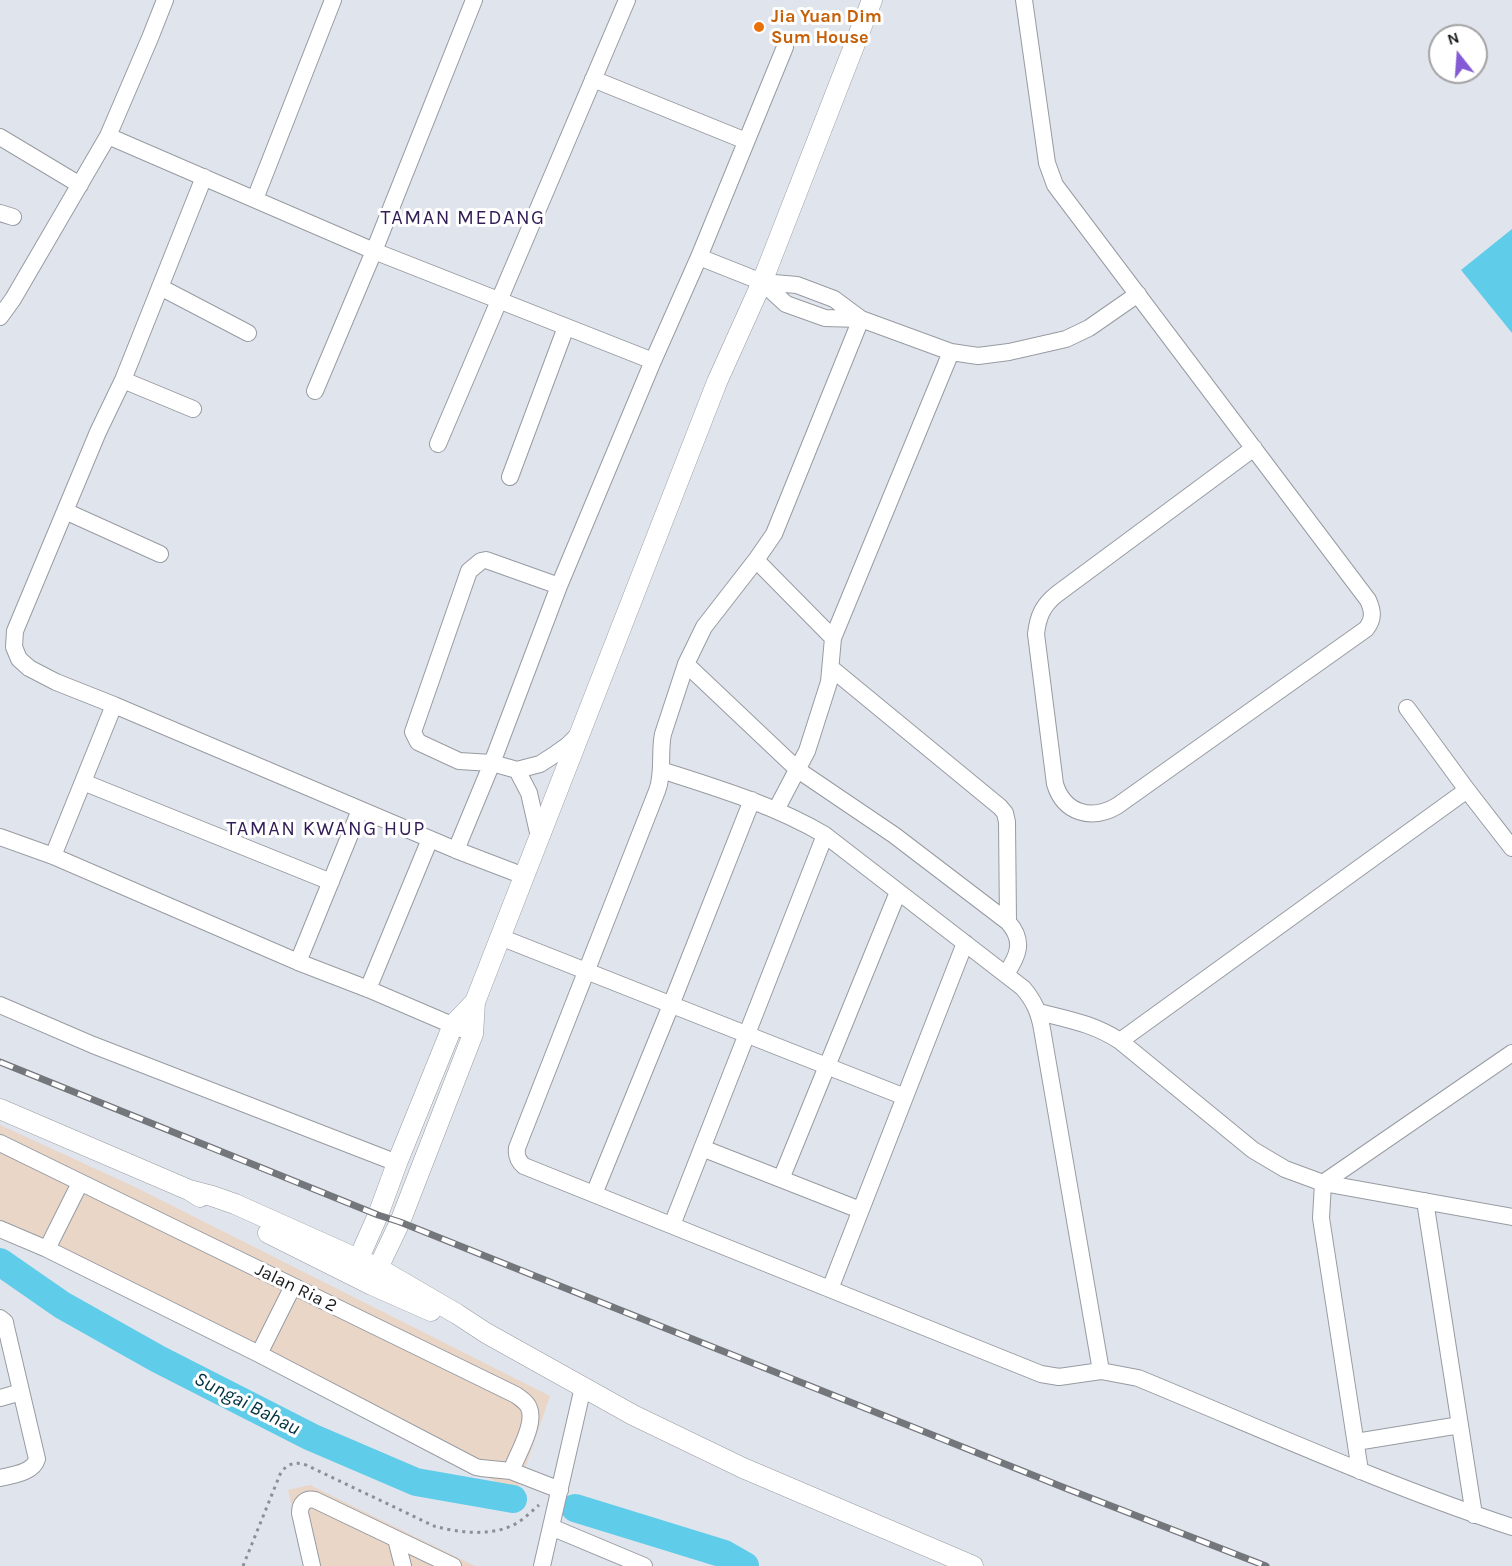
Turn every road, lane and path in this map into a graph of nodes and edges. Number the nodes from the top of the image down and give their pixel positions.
1 (165, 0) edge
2 (333, 0) edge
3 (474, 0) edge
4 (627, 0) edge
5 (872, 0) edge
6 (1024, 0) edge
7 (785, 47) dead end
8 (593, 79) junction
9 (108, 136) junction
10 (0, 137) edge
11 (746, 141) junction
12 (204, 177) junction
13 (80, 185) junction
14 (255, 199) junction
15 (374, 251) junction
16 (699, 257) junction
17 (762, 282) junction
18 (160, 287) junction
19 (1138, 294) junction
20 (499, 301) junction
21 (0, 316) edge
22 (861, 319) junction
23 (566, 327) junction
24 (248, 333) dead end
25 (951, 352) junction
26 (653, 361) junction
27 (123, 380) junction
28 (315, 391) dead end
29 (193, 409) dead end
30 (438, 444) dead end
31 (1254, 448) junction
32 (510, 477) dead end
33 (64, 512) junction
34 (160, 554) dead end
35 (756, 560) junction
36 (559, 586) junction
37 (833, 638) junction
38 (686, 664) junction
39 (831, 668) junction
40 (114, 705) junction
41 (1407, 708) dead end
42 (580, 733) junction
43 (492, 763) junction
44 (517, 770) junction
45 (661, 770) junction
46 (798, 770) junction
47 (83, 782) junction
48 (1467, 790) junction
49 (752, 800) junction
50 (360, 810) junction
51 (776, 810) junction
52 (825, 835) junction
53 (0, 837) edge
54 (539, 837) junction
55 (430, 839) junction
56 (1512, 848) edge
57 (456, 850) junction
58 (53, 856) junction
59 (524, 876) junction
60 (331, 882) junction
61 (898, 892) junction
62 (1008, 922) junction
63 (500, 937) junction
64 (965, 943) junction
65 (298, 962) junction
66 (587, 971) junction
67 (1006, 975) junction
68 (368, 989) junction
69 (475, 1002) junction
70 (0, 1005) edge
71 (671, 1005) junction
72 (1039, 1012) junction
73 (453, 1025) junction
74 (473, 1034) junction
75 (747, 1035) junction
76 (1120, 1041) junction
77 (1512, 1053) edge
78 (827, 1066) junction
79 (905, 1097) junction
80 (0, 1109) edge
81 (0, 1143) edge
82 (702, 1148) junction
83 (397, 1163) junction
84 (781, 1179) junction
85 (80, 1183) junction
86 (1323, 1183) junction
87 (594, 1194) junction
88 (1425, 1201) junction
89 (860, 1210) junction
90 (1512, 1217) edge
91 (672, 1225) junction
92 (0, 1229) edge
93 (47, 1249) junction
94 (355, 1267) junction
95 (375, 1276) junction
96 (293, 1286) junction
97 (830, 1289) junction
98 (1, 1319) edge
99 (259, 1354) junction
100 (1101, 1371) junction
101 (583, 1387) junction
102 (21, 1392) junction
103 (0, 1398) edge
104 (1460, 1425) junction
105 (1356, 1442) junction
106 (1360, 1470) junction
107 (511, 1471) junction
108 (0, 1478) edge
109 (560, 1490) junction
110 (1474, 1515) junction
111 (551, 1527) junction
112 (1512, 1527) edge
113 (396, 1539) junction
114 (243, 1566) edge
115 (312, 1566) edge
116 (403, 1566) edge
117 (453, 1566) edge
118 (542, 1566) edge
119 (644, 1566) edge
120 (973, 1566) edge

1 - 9 street
2 - 14 street
3 - 15 street
4 - 8 street
5 - 17 main road
6 - 19 street
7 - 11 street
8 - 11 street
8 - 20 street
9 - 12 street
9 - 13 street
10 - 13 street
11 - 16 street
12 - 14 street
12 - 18 street
13 - 21 street
14 - 15 street
15 - 20 street
15 - 28 street
16 - 17 street
16 - 26 street
17 - 22 street
17 - 42 main road
18 - 24 street
18 - 27 street
19 - 25 street
19 - 31 street
20 - 23 street
20 - 30 street
22 - 25 street
22 - 35 street
23 - 26 street
23 - 32 street
25 - 37 street
26 - 36 street
27 - 29 street
27 - 33 street
31 - 31 street
33 - 34 street
33 - 40 street
35 - 37 street
35 - 38 street
36 - 43 street
36 - 43 street
37 - 39 street
38 - 45 street
38 - 46 street
39 - 46 street
39 - 62 street
40 - 47 street
40 - 50 street
41 - 48 street
42 - 44 street
42 - 54 main road
43 - 44 street
43 - 57 street
44 - 54 street
45 - 49 street
45 - 66 street
46 - 51 street
46 - 62 street
47 - 58 street
47 - 60 street
48 - 56 street
48 - 76 street
49 - 51 street
49 - 71 street
50 - 55 street
50 - 60 street
51 - 52 street
52 - 61 street
52 - 75 street
53 - 58 street
54 - 59 main road
55 - 57 street
55 - 68 street
57 - 59 street
58 - 65 street
59 - 63 main road
60 - 65 street
61 - 64 street
61 - 78 street
62 - 67 street
63 - 66 street
63 - 69 main road
64 - 67 street
64 - 79 street
65 - 68 street
66 - 71 street
66 - 87 street
67 - 72 street
68 - 73 street
69 - 73 main road
69 - 74 main road
70 - 83 street
71 - 75 street
71 - 87 street
72 - 76 street
72 - 100 street
73 - 74 street
73 - 83 main road
74 - 95 main road
75 - 78 street
75 - 82 street
76 - 86 street
77 - 86 street
78 - 79 street
78 - 84 street
79 - 89 street
80 - 94 main road
81 - 85 street, Jalan Ria 2
82 - 84 street
82 - 91 street
83 - 94 main road
84 - 89 street
85 - 93 street
85 - 96 street, Jalan Ria 2
86 - 88 street
86 - 105 street
87 - 91 street
88 - 90 street
88 - 104 street
89 - 97 street
91 - 97 street
92 - 93 street
93 - 99 street
94 - 95 main road
95 - 101 main road
96 - 99 street
96 - 107 street, Jalan Ria 2
97 - 100 street
98 - 102 street
99 - 107 street
100 - 106 street
101 - 109 street
101 - 120 main road
102 - 103 street
102 - 108 street
104 - 105 street
104 - 110 street
105 - 106 street
106 - 110 street
107 - 109 street
109 - 111 street
109 - 114 path
110 - 112 street
111 - 118 street
111 - 119 street
113 - 115 street
113 - 116 street
113 - 117 street

